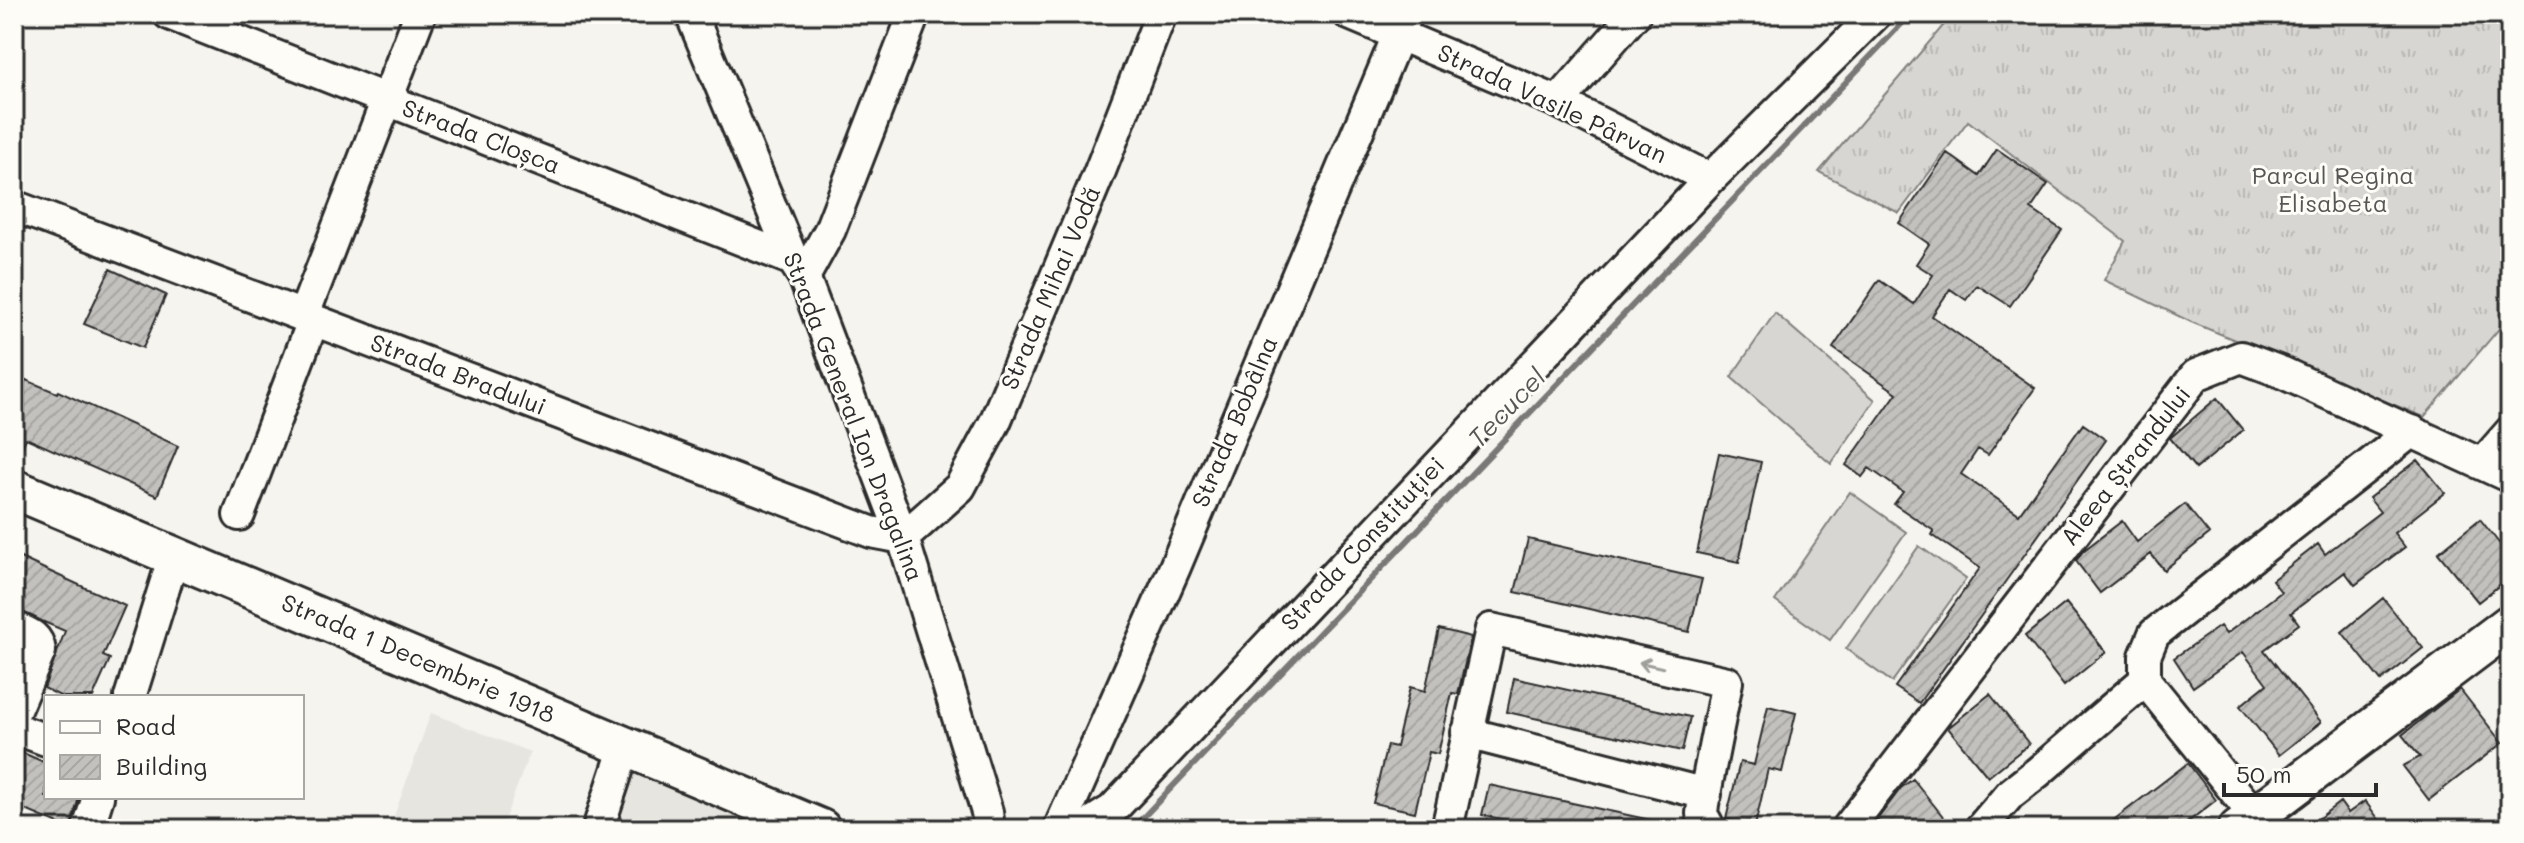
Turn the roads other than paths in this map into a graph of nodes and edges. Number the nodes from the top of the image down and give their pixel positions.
1 (169, 14) edge
2 (420, 14) edge
3 (691, 14) edge
4 (914, 14) edge
5 (1161, 14) edge
6 (1349, 14) edge
7 (1635, 14) edge
8 (1876, 14) edge
9 (1402, 24) edge
10 (387, 100) junction
11 (1558, 102) junction
12 (1710, 179) junction
13 (14, 206) edge
14 (798, 268) junction
15 (308, 319) junction
16 (2412, 431) junction
17 (2510, 432) edge
18 (2482, 464) junction
19 (2510, 477) edge
20 (14, 489) edge
21 (239, 515) dead end
22 (903, 538) junction
23 (174, 556) junction
24 (2510, 624) edge
25 (14, 627) edge
26 (2145, 680) junction
27 (131, 695) edge
28 (14, 712) edge
29 (14, 728) edge
30 (1467, 733) junction
31 (44, 739) edge
32 (625, 747) junction
33 (1706, 794) junction
34 (97, 799) edge
35 (2247, 823) edge
36 (88, 829) edge
37 (598, 829) edge
38 (821, 829) edge
39 (989, 829) edge
40 (1059, 829) edge
41 (1082, 829) edge
42 (1447, 829) edge
43 (1710, 829) edge
44 (1847, 829) edge
45 (1980, 829) edge

1 - 10 street, Strada Cloșca
2 - 10 street
3 - 14 street, Strada General Ion Dragalina
4 - 14 street
5 - 22 street, Strada Mihai Vodă
6 - 9 street, Strada Vasile Pârvan
7 - 11 street
8 - 12 street, Strada Constituției
9 - 11 street, Strada Vasile Pârvan
9 - 40 street, Strada Bobâlna
10 - 14 street, Strada Cloșca
10 - 15 street
11 - 12 street, Strada Vasile Pârvan
12 - 41 street, Strada Constituției
13 - 15 street, Strada Bradului
14 - 22 street, Strada General Ion Dragalina
15 - 21 street
15 - 22 street, Strada Bradului
16 - 18 street, Aleea Ștrandului
16 - 26 street
16 - 44 street, Aleea Ștrandului
17 - 18 street
18 - 19 street, Aleea Ștrandului
20 - 23 main road, Strada 1 Decembrie 1918
22 - 39 street, Strada General Ion Dragalina
23 - 27 street
23 - 32 main road, Strada 1 Decembrie 1918
24 - 35 main road
25 - 28 street
26 - 35 street
26 - 45 street
29 - 31 street
30 - 33 street
33 -> 30 street
30 - 42 street
32 - 37 street
32 - 38 main road, Strada 1 Decembrie 1918
33 - 43 street
34 - 36 street

